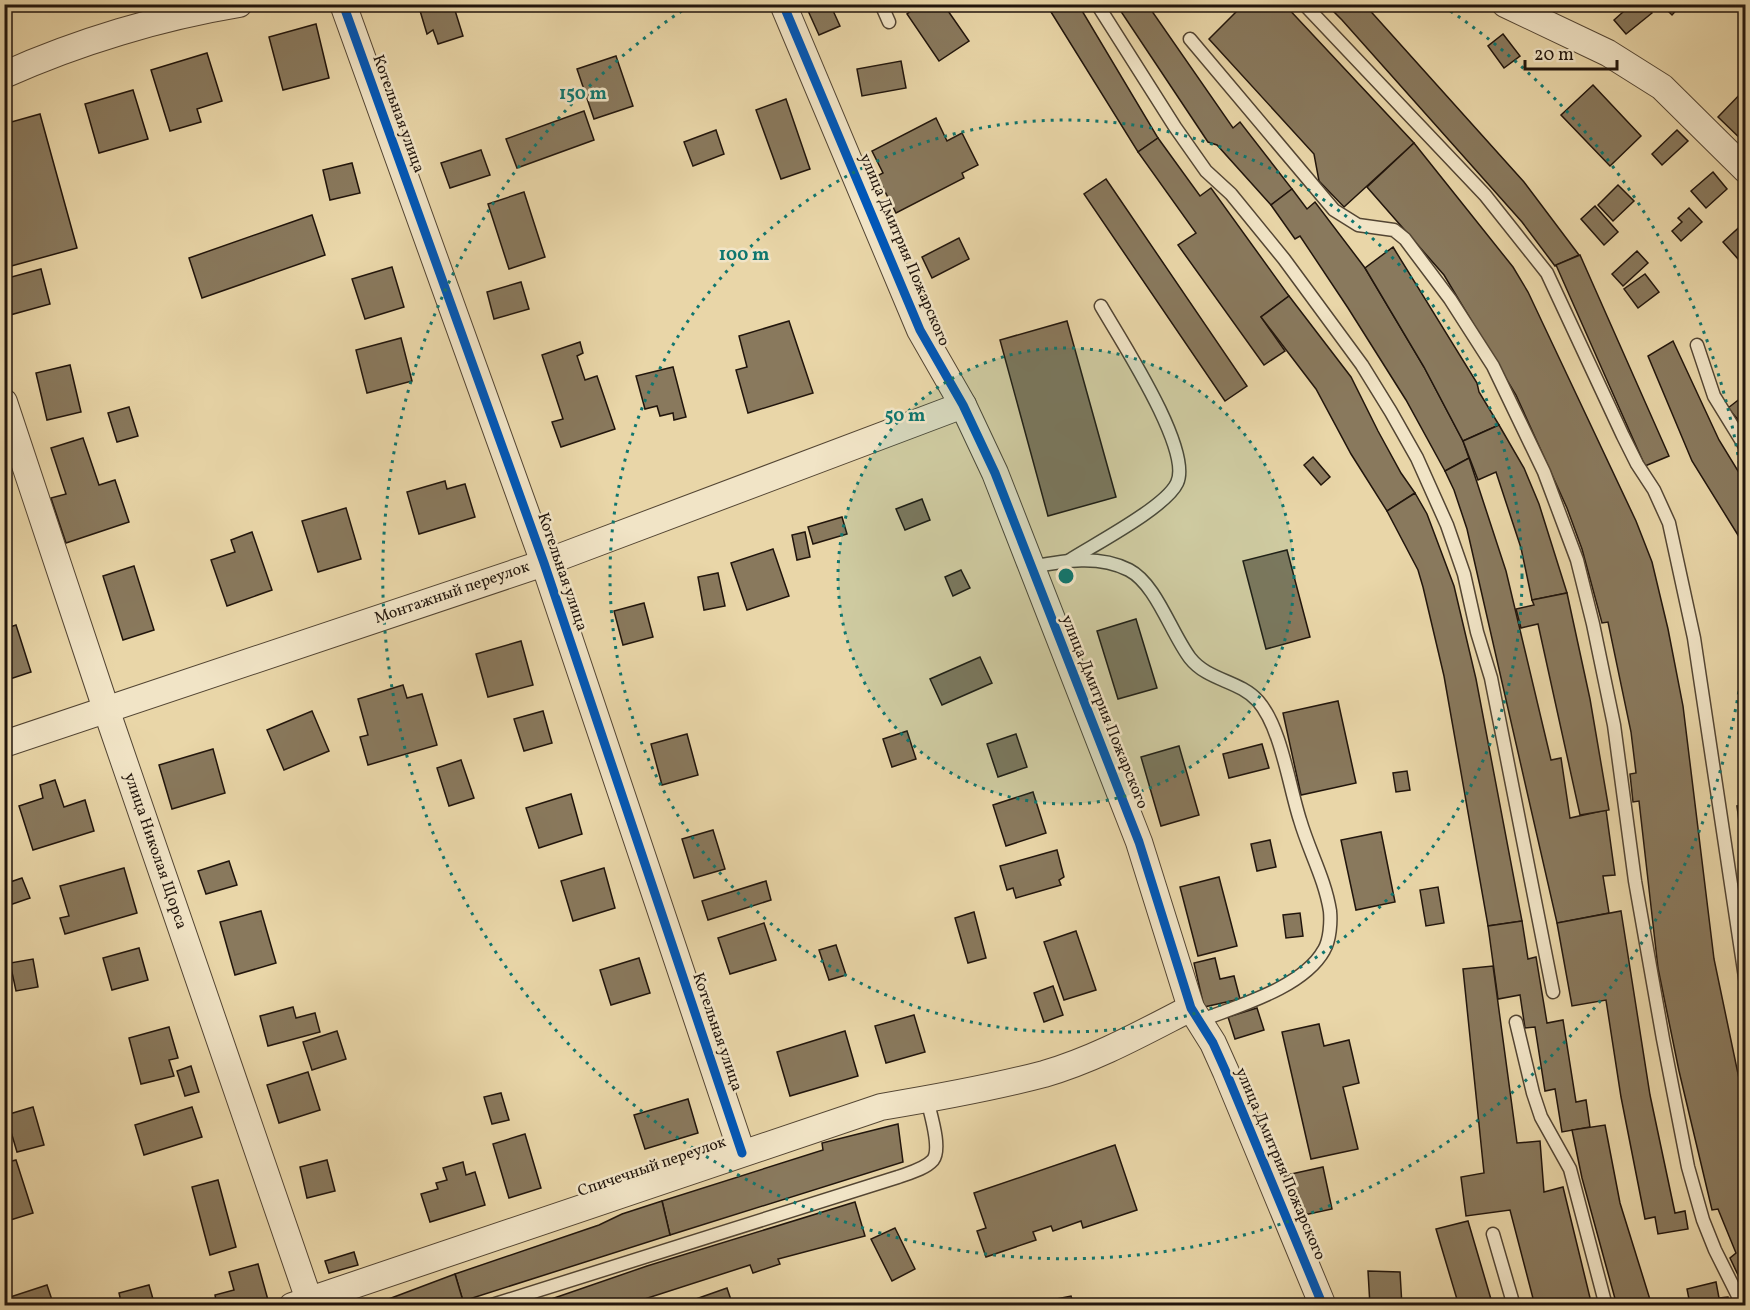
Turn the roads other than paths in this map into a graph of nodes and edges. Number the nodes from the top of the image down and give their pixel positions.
1 (239, 4) edge
2 (343, 4) edge
3 (783, 4) edge
4 (882, 4) edge
5 (1097, 4) edge
6 (1304, 4) edge
7 (1505, 4) edge
8 (889, 22) dead end
9 (1190, 39) dead end
10 (4, 75) edge
11 (1746, 170) edge
12 (1101, 306) dead end
13 (1697, 345) dead end
14 (4, 402) edge
15 (963, 405) junction
16 (1746, 448) edge
17 (1069, 561) junction
18 (544, 562) junction
19 (1030, 567) junction
20 (106, 709) junction
21 (4, 744) edge
22 (1746, 984) edge
23 (1553, 992) dead end
24 (1195, 1014) junction
25 (1516, 1022) dead end
26 (927, 1099) junction
27 (742, 1153) junction
28 (1493, 1234) dead end
29 (301, 1303) edge
30 (489, 1305) edge
31 (1323, 1305) edge
32 (1514, 1305) edge
33 (1606, 1305) edge
34 (1743, 1305) edge

1 - 10 street
2 - 18 street, Котельная улица
3 - 15 street, улица Дмитрия Пожарского
4 - 8 lane
5 - 23 lane
6 - 22 lane
7 - 11 street
9 - 34 lane
12 - 17 lane
13 - 16 lane
14 - 20 street, улица Николая Щорса
15 - 18 street, Монтажный переулок
15 - 19 street, улица Дмитрия Пожарского
17 - 19 lane
17 - 24 lane
18 - 20 street, Монтажный переулок
18 - 27 street, Котельная улица
19 - 24 street, улица Дмитрия Пожарского
20 - 21 street, Монтажный переулок
20 - 29 street, улица Николая Щорса
24 - 26 street, Спичечный переулок
24 - 31 street, улица Дмитрия Пожарского
25 - 33 lane
26 - 27 street, Спичечный переулок
26 - 30 lane
27 - 29 street, Спичечный переулок
28 - 32 lane

